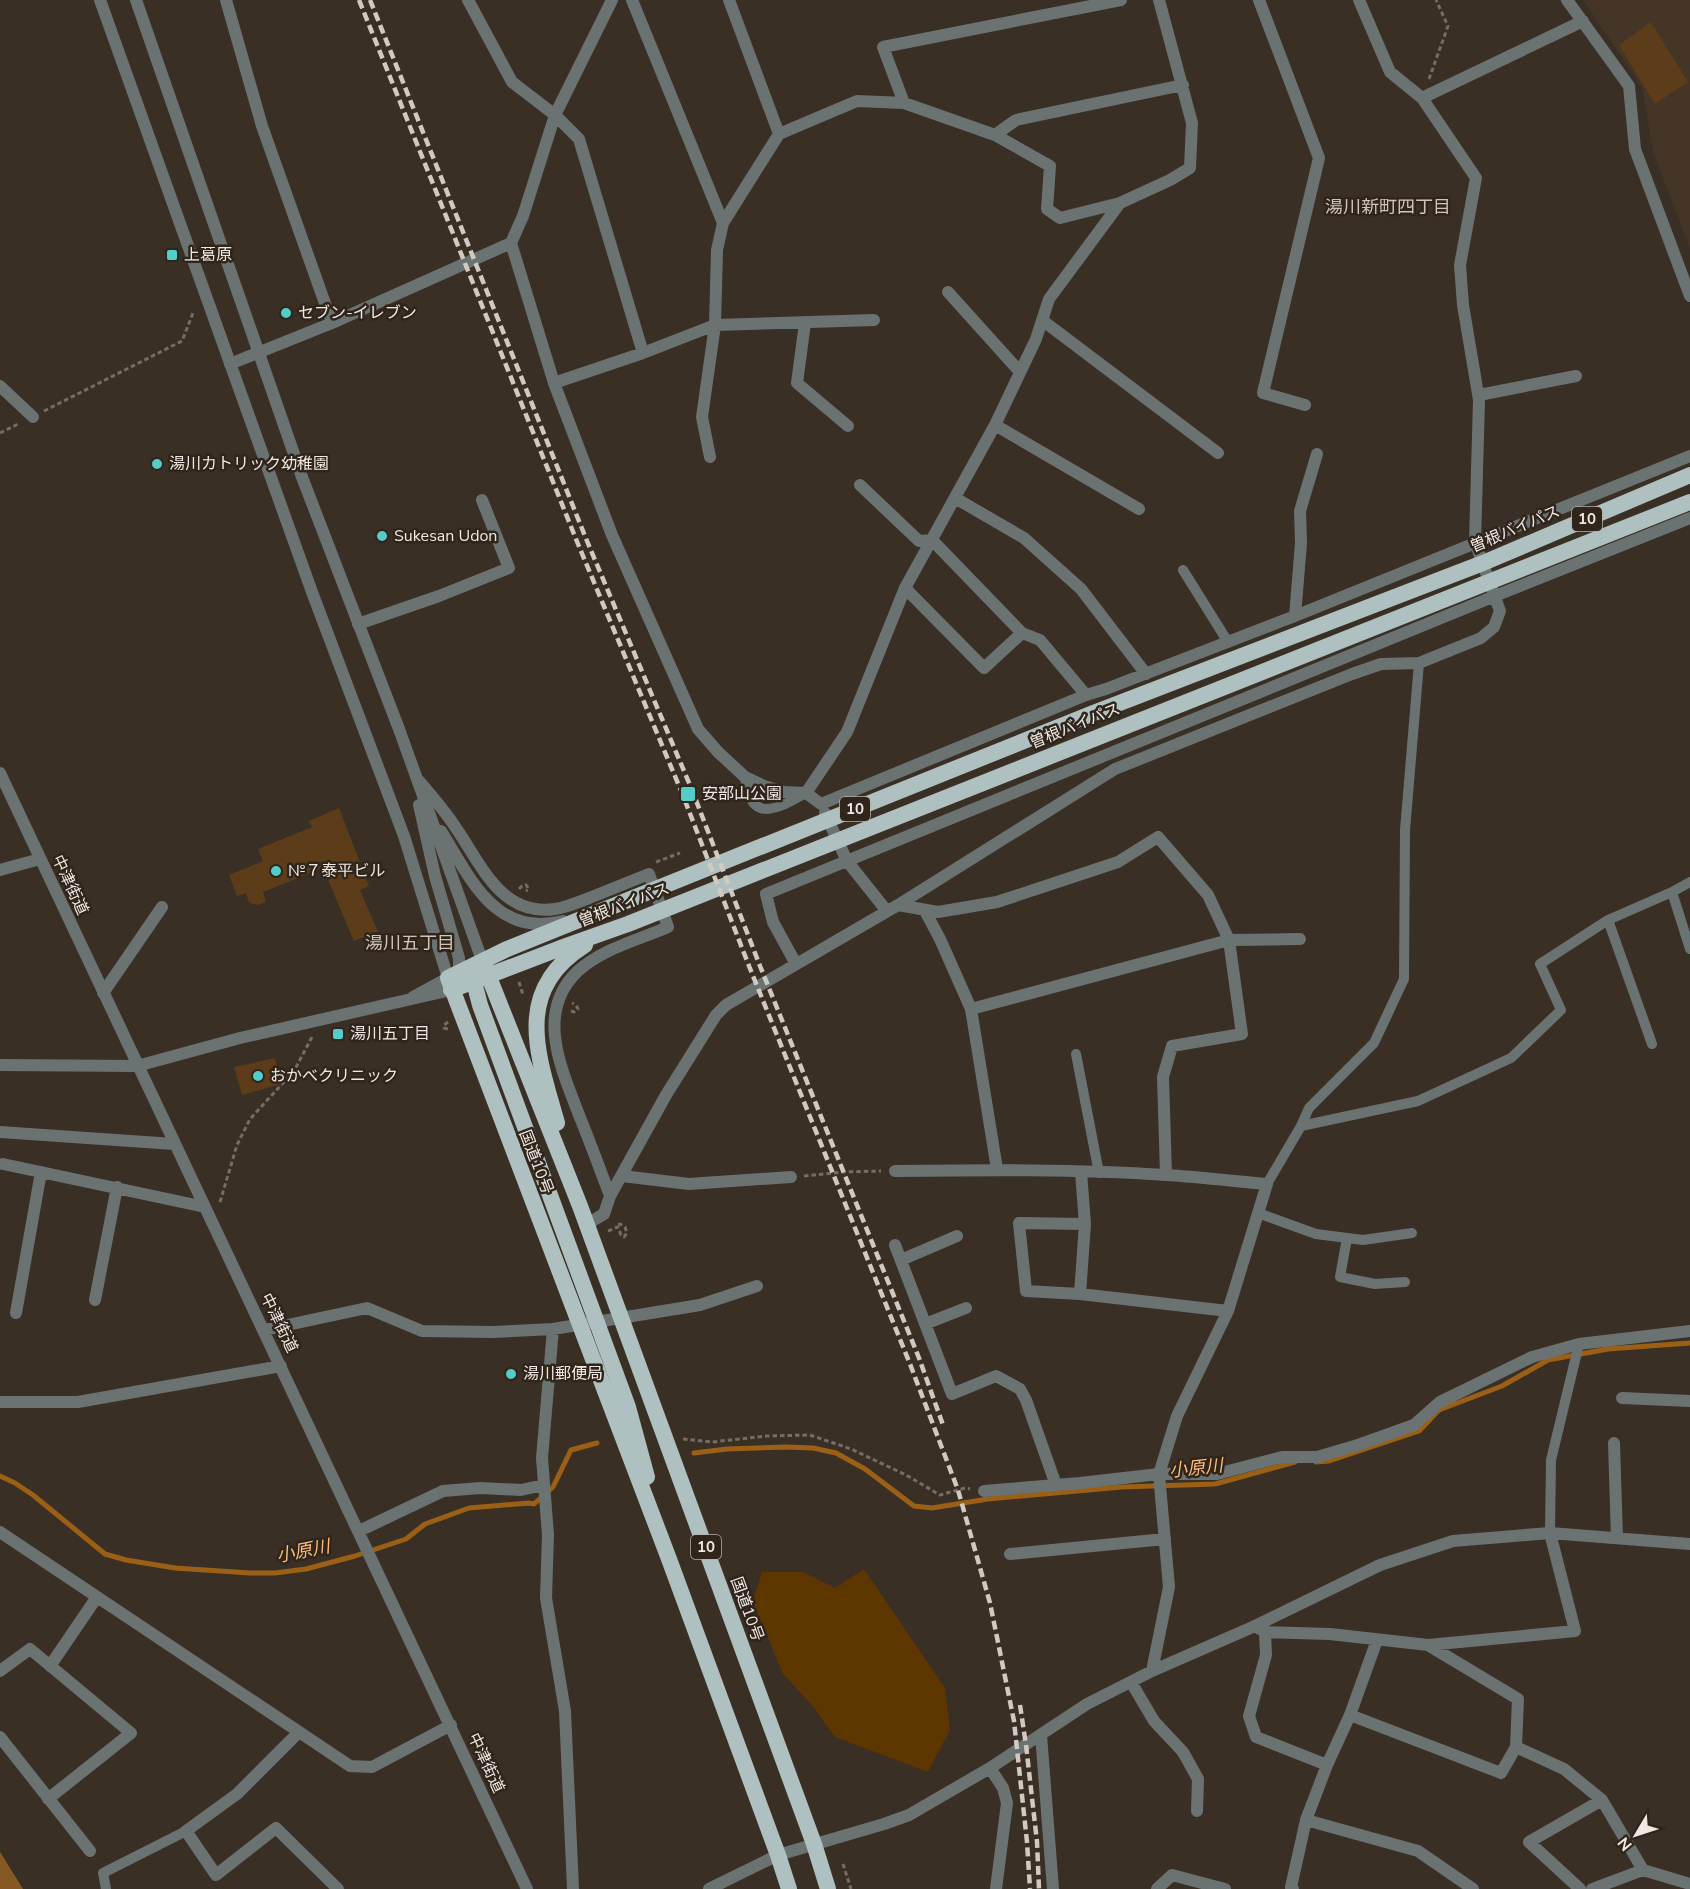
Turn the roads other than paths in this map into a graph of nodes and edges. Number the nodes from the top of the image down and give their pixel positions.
1 (100, 0) edge
2 (136, 0) edge
3 (226, 0) edge
4 (468, 0) edge
5 (612, 0) edge
6 (632, 0) edge
7 (729, 0) edge
8 (1122, 0) edge
9 (1159, 0) edge
10 (1258, 0) edge
11 (1359, 0) edge
12 (1568, 0) edge
13 (1583, 21) junction
14 (1183, 85) junction
15 (1422, 98) junction
16 (904, 103) junction
17 (555, 115) junction
18 (779, 134) junction
19 (995, 135) junction
20 (1120, 203) junction
21 (723, 223) junction
22 (511, 243) junction
23 (948, 292) dead end
24 (1690, 296) edge
25 (1042, 320) junction
26 (874, 321) dead end
27 (332, 323) junction
28 (805, 323) junction
29 (715, 325) junction
30 (643, 353) junction
31 (259, 354) junction
32 (230, 364) junction
33 (1020, 372) junction
34 (1576, 376) dead end
35 (554, 383) junction
36 (0, 387) edge
37 (1479, 395) junction
38 (1305, 405) dead end
39 (33, 417) road end
40 (995, 425) junction
41 (848, 426) dead end
42 (1218, 453) dead end
43 (1317, 454) dead end
44 (1690, 456) edge
45 (710, 457) dead end
46 (1690, 475) edge
47 (860, 485) dead end
48 (955, 498) junction
49 (482, 500) dead end
50 (1690, 502) edge
51 (1139, 509) dead end
52 (1690, 518) edge
53 (932, 540) junction
54 (1475, 542) junction
55 (1483, 563) junction
56 (1183, 570) dead end
57 (905, 588) junction
58 (1492, 589) junction
59 (1294, 616) junction
60 (358, 624) junction
61 (1022, 633) junction
62 (1228, 642) junction
63 (1419, 663) junction
64 (1146, 674) junction
65 (1086, 695) junction
66 (409, 757) junction
67 (0, 773) edge
68 (745, 777) junction
69 (417, 778) junction
70 (806, 793) junction
71 (821, 804) junction
72 (428, 810) junction
73 (40, 859) junction
74 (847, 861) junction
75 (0, 870) edge
76 (1690, 882) edge
77 (1672, 892) junction
78 (162, 907) dead end
79 (892, 907) junction
80 (925, 911) junction
81 (596, 913) junction
82 (1608, 920) junction
83 (607, 932) junction
84 (1300, 939) dead end
85 (1229, 940) junction
86 (1690, 950) edge
87 (482, 960) junction
88 (796, 964) junction
89 (481, 979) junction
90 (453, 980) junction
91 (103, 993) junction
92 (971, 1009) junction
93 (1652, 1044) dead end
94 (1076, 1053) dead end
95 (0, 1065) edge
96 (137, 1066) junction
97 (1301, 1126) junction
98 (0, 1132) edge
99 (174, 1144) junction
100 (3, 1164) dead end
101 (997, 1169) junction
102 (895, 1171) road end
103 (41, 1172) junction
104 (1081, 1172) junction
105 (1099, 1173) junction
106 (1166, 1175) junction
107 (622, 1176) junction
108 (791, 1177) road end
109 (1267, 1184) junction
110 (117, 1188) junction
111 (610, 1196) junction
112 (580, 1206) junction
113 (205, 1207) junction
114 (1258, 1213) junction
115 (587, 1224) junction
116 (1085, 1224) junction
117 (1412, 1233) dead end
118 (957, 1236) dead end
119 (1347, 1238) junction
120 (895, 1245) dead end
121 (901, 1260) junction
122 (1405, 1282) dead end
123 (757, 1286) dead end
124 (1080, 1294) junction
125 (95, 1300) dead end
126 (966, 1308) dead end
127 (1228, 1311) junction
128 (16, 1313) dead end
129 (621, 1319) junction
130 (588, 1324) junction
131 (925, 1324) junction
132 (264, 1329) junction
133 (553, 1329) junction
134 (1690, 1331) edge
135 (1578, 1344) junction
136 (281, 1366) junction
137 (1622, 1398) dead end
138 (1690, 1401) edge
139 (0, 1402) edge
140 (1614, 1443) dead end
141 (1159, 1474) junction
142 (544, 1485) junction
143 (1056, 1485) junction
144 (984, 1491) road end
145 (0, 1532) edge
146 (1550, 1533) junction
147 (361, 1536) junction
148 (1617, 1538) junction
149 (1165, 1539) junction
150 (1690, 1544) edge
151 (1010, 1554) dead end
152 (97, 1597) junction
153 (1260, 1629) junction
154 (1377, 1640) junction
155 (1428, 1646) junction
156 (50, 1666) junction
157 (0, 1671) edge
158 (1152, 1671) junction
159 (1131, 1682) junction
160 (1350, 1715) junction
161 (451, 1725) junction
162 (299, 1732) junction
163 (1041, 1735) junction
164 (0, 1737) edge
165 (1516, 1747) junction
166 (1327, 1765) junction
167 (990, 1768) junction
168 (48, 1799) junction
169 (1602, 1800) junction
170 (1197, 1811) dead end
171 (1306, 1820) junction
172 (186, 1832) junction
173 (814, 1844) junction
174 (90, 1851) dead end
175 (778, 1855) junction
176 (1643, 1870) junction
177 (1690, 1884) edge
178 (1291, 1888) edge
179 (106, 1889) edge
180 (338, 1889) edge
181 (527, 1889) edge
182 (573, 1889) edge
183 (709, 1889) edge
184 (789, 1889) edge
185 (828, 1889) edge
186 (996, 1889) edge
187 (1053, 1889) edge
188 (1157, 1889) edge
189 (1224, 1889) edge
190 (1473, 1889) edge
191 (1580, 1889) edge
192 (1592, 1889) edge

1 - 32 street
2 - 31 street
3 - 27 street
4 - 17 street
5 - 17 street
6 - 21 street
7 - 18 street
8 - 16 street
9 - 14 street
10 - 38 street
11 - 15 street
12 - 13 street
13 - 15 street
13 - 24 street
14 - 19 street
14 - 20 street
15 - 37 street
16 - 18 street
16 - 19 street
17 - 22 street
17 - 30 street
18 - 21 street
19 - 20 street
20 - 25 street
21 - 29 street
22 - 27 street
22 - 35 street
23 - 33 street
25 - 33 street
25 - 42 street
26 - 28 street
27 - 31 street
28 - 29 street
28 - 41 street
29 - 30 street
29 - 45 street
30 - 35 street
31 - 32 street
31 - 60 street
32 - 90 street
33 - 40 street
34 - 37 street
35 - 68 street
36 - 39 street
37 - 54 street
40 - 48 street
40 - 51 street
43 - 59 street
44 - 54 street
46 - 55 highway, 曽根バイパス / 10
47 - 53 street
48 - 53 street
48 - 64 street
49 - 60 street
50 - 58 highway, 曽根バイパス / 10
52 - 58 street
53 - 57 street
53 - 61 street
54 - 55 street
54 - 59 street
55 - 58 street
55 - 81 highway, 曽根バイパス / 10
56 - 62 lane
57 - 61 street
57 - 70 street
58 - 63 street
58 - 74 street
58 - 83 highway, 曽根バイパス / 10
59 - 62 street
60 - 66 street
61 - 65 street
62 - 64 street
63 - 79 street
63 - 97 lane
64 - 65 street
65 - 71 street
66 - 69 street
66 - 90 street
67 - 73 street, 中津街道
68 - 70 street
68 - 70 lane
69 - 72 street
69 - 111 street
70 - 71 street
71 - 74 street
72 - 81 street
72 - 87 street
73 - 75 street
73 - 91 street, 中津街道
74 - 79 street
74 - 88 street
76 - 77 lane
77 - 82 lane
77 - 86 lane
78 - 91 street
79 - 80 street
79 - 88 street
80 - 85 street
80 - 92 street
81 - 87 highway, 曽根バイパス / 10
82 - 93 lane
82 - 97 lane
83 - 89 highway, 曽根バイパス / 10
83 - 112 highway
84 - 85 street
85 - 92 street
85 - 106 street
87 - 89 highway, 10
87 - 90 highway, 曽根バイパス / 10
88 - 107 street
89 - 90 highway, 曽根バイパス / 10
89 - 112 highway, 10
89 - 130 highway, 国道10号 / 10
90 - 96 street
90 - 130 highway, 国道10号 / 10
91 - 96 street, 中津街道
92 - 101 street
94 - 105 lane
95 - 96 street
96 - 99 street, 中津街道
97 - 109 lane
98 - 99 street
99 - 113 street, 中津街道
100 - 103 street
101 - 102 street
101 - 104 street
103 - 110 street
103 - 128 street
104 - 105 street
104 - 116 street
105 - 106 street
106 - 109 street
107 - 108 street
107 - 111 street
109 - 114 street
110 - 113 street
110 - 125 street
111 - 115 street
112 - 115 highway, 国道10号 / 10
113 - 132 street, 中津街道
114 - 119 lane
114 - 127 street
115 - 129 highway, 国道10号 / 10
116 - 124 street
116 - 124 street
117 - 119 lane
118 - 121 street
119 - 122 lane
120 - 121 street
121 - 131 street
123 - 129 street
124 - 127 street
126 - 131 street
127 - 141 street
129 - 130 street
129 - 173 highway, 国道10号 / 10
130 - 133 street
130 - 175 highway, 国道10号 / 10
131 - 143 street
132 - 133 street
132 - 136 street, 中津街道
133 - 142 street
134 - 135 street
135 - 141 street
135 - 146 lane
136 - 139 street
136 - 147 street, 中津街道
137 - 138 street
140 - 148 street
141 - 143 street
141 - 149 street
142 - 147 street
142 - 182 street
143 - 144 street
145 - 152 street
146 - 148 street
146 - 153 street
146 - 155 street
147 - 161 street, 中津街道
148 - 150 street
149 - 151 street
149 - 158 street
152 - 156 street
152 - 162 street
153 - 154 street
153 - 158 street
153 - 166 street
154 - 155 street
154 - 160 street
155 - 165 street
156 - 157 street
156 - 168 street
158 - 159 street
159 - 163 street
159 - 170 street
160 - 165 street
160 - 166 street
161 - 162 street
161 - 181 street, 中津街道
162 - 172 street
163 - 167 street
163 - 187 street
164 - 168 street
165 - 169 street
166 - 171 street
167 - 173 street
167 - 186 street
168 - 174 street
169 - 176 street
169 - 191 street
171 - 178 street
171 - 190 street
172 - 179 lane
172 - 180 street
173 - 175 street
173 - 185 highway, 国道10号 / 10
175 - 183 street
175 - 184 highway, 国道10号 / 10
176 - 177 street
176 - 192 street
188 - 189 street

